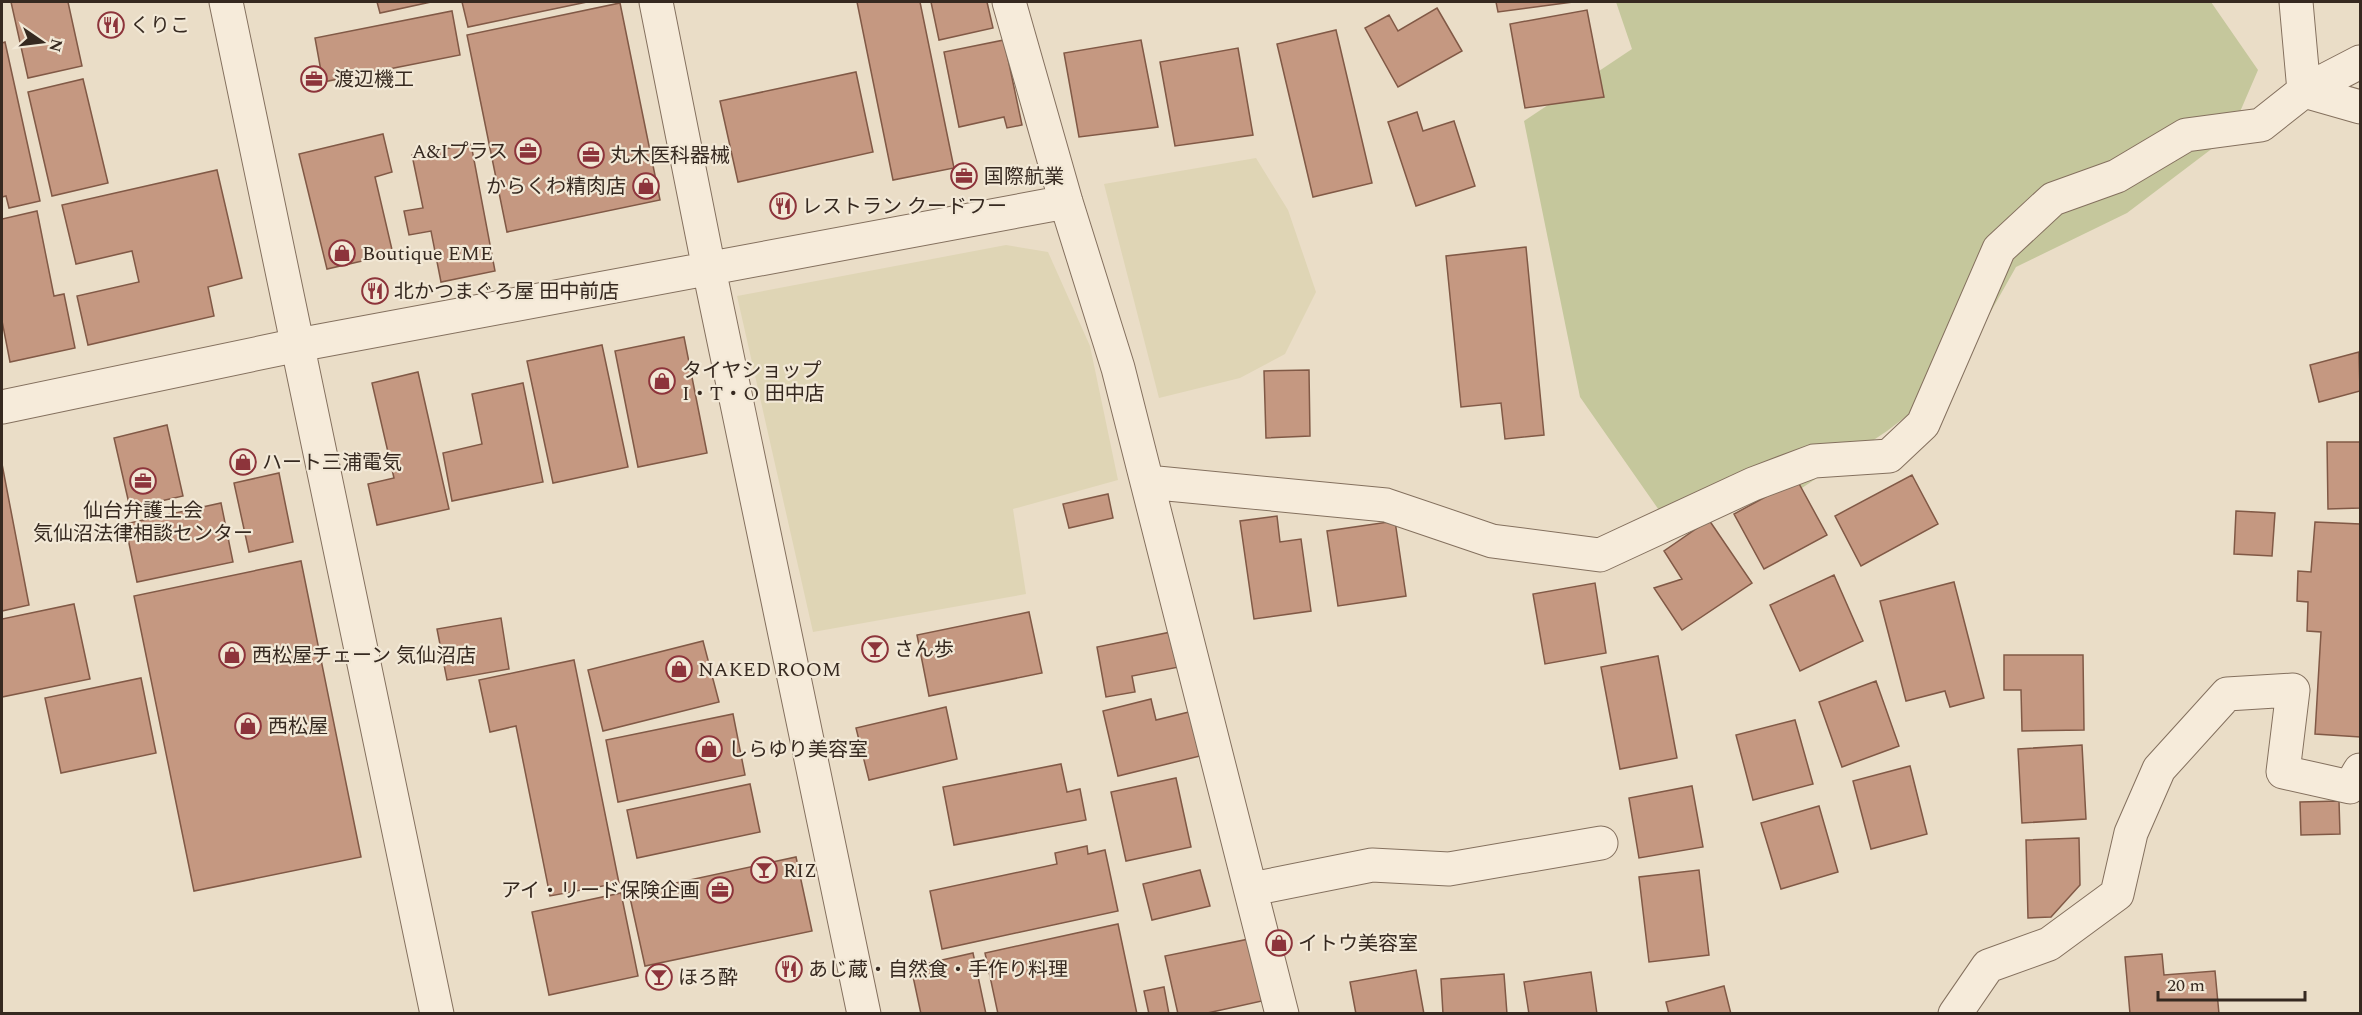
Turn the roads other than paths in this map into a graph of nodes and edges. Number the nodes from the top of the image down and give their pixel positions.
1 (226, 2) edge
2 (656, 2) edge
3 (1011, 2) edge
4 (2296, 2) edge
5 (2361, 62) edge
6 (2304, 91) junction
7 (2361, 107) edge
8 (1066, 202) junction
9 (709, 268) junction
10 (298, 345) junction
11 (2, 407) edge
12 (1147, 482) junction
13 (2361, 770) edge
14 (1601, 843) dead end
15 (1252, 889) junction
16 (437, 1014) edge
17 (864, 1014) edge
18 (1282, 1014) edge
19 (1955, 1014) edge

1 - 10 street
2 - 9 street
3 - 8 street
4 - 6 street
5 - 6 street
6 - 7 street
6 - 12 street
8 - 9 street
8 - 12 street
9 - 10 street
9 - 17 street
10 - 11 street
10 - 16 street
12 - 15 street
13 - 19 street
14 - 15 street
15 - 18 street

